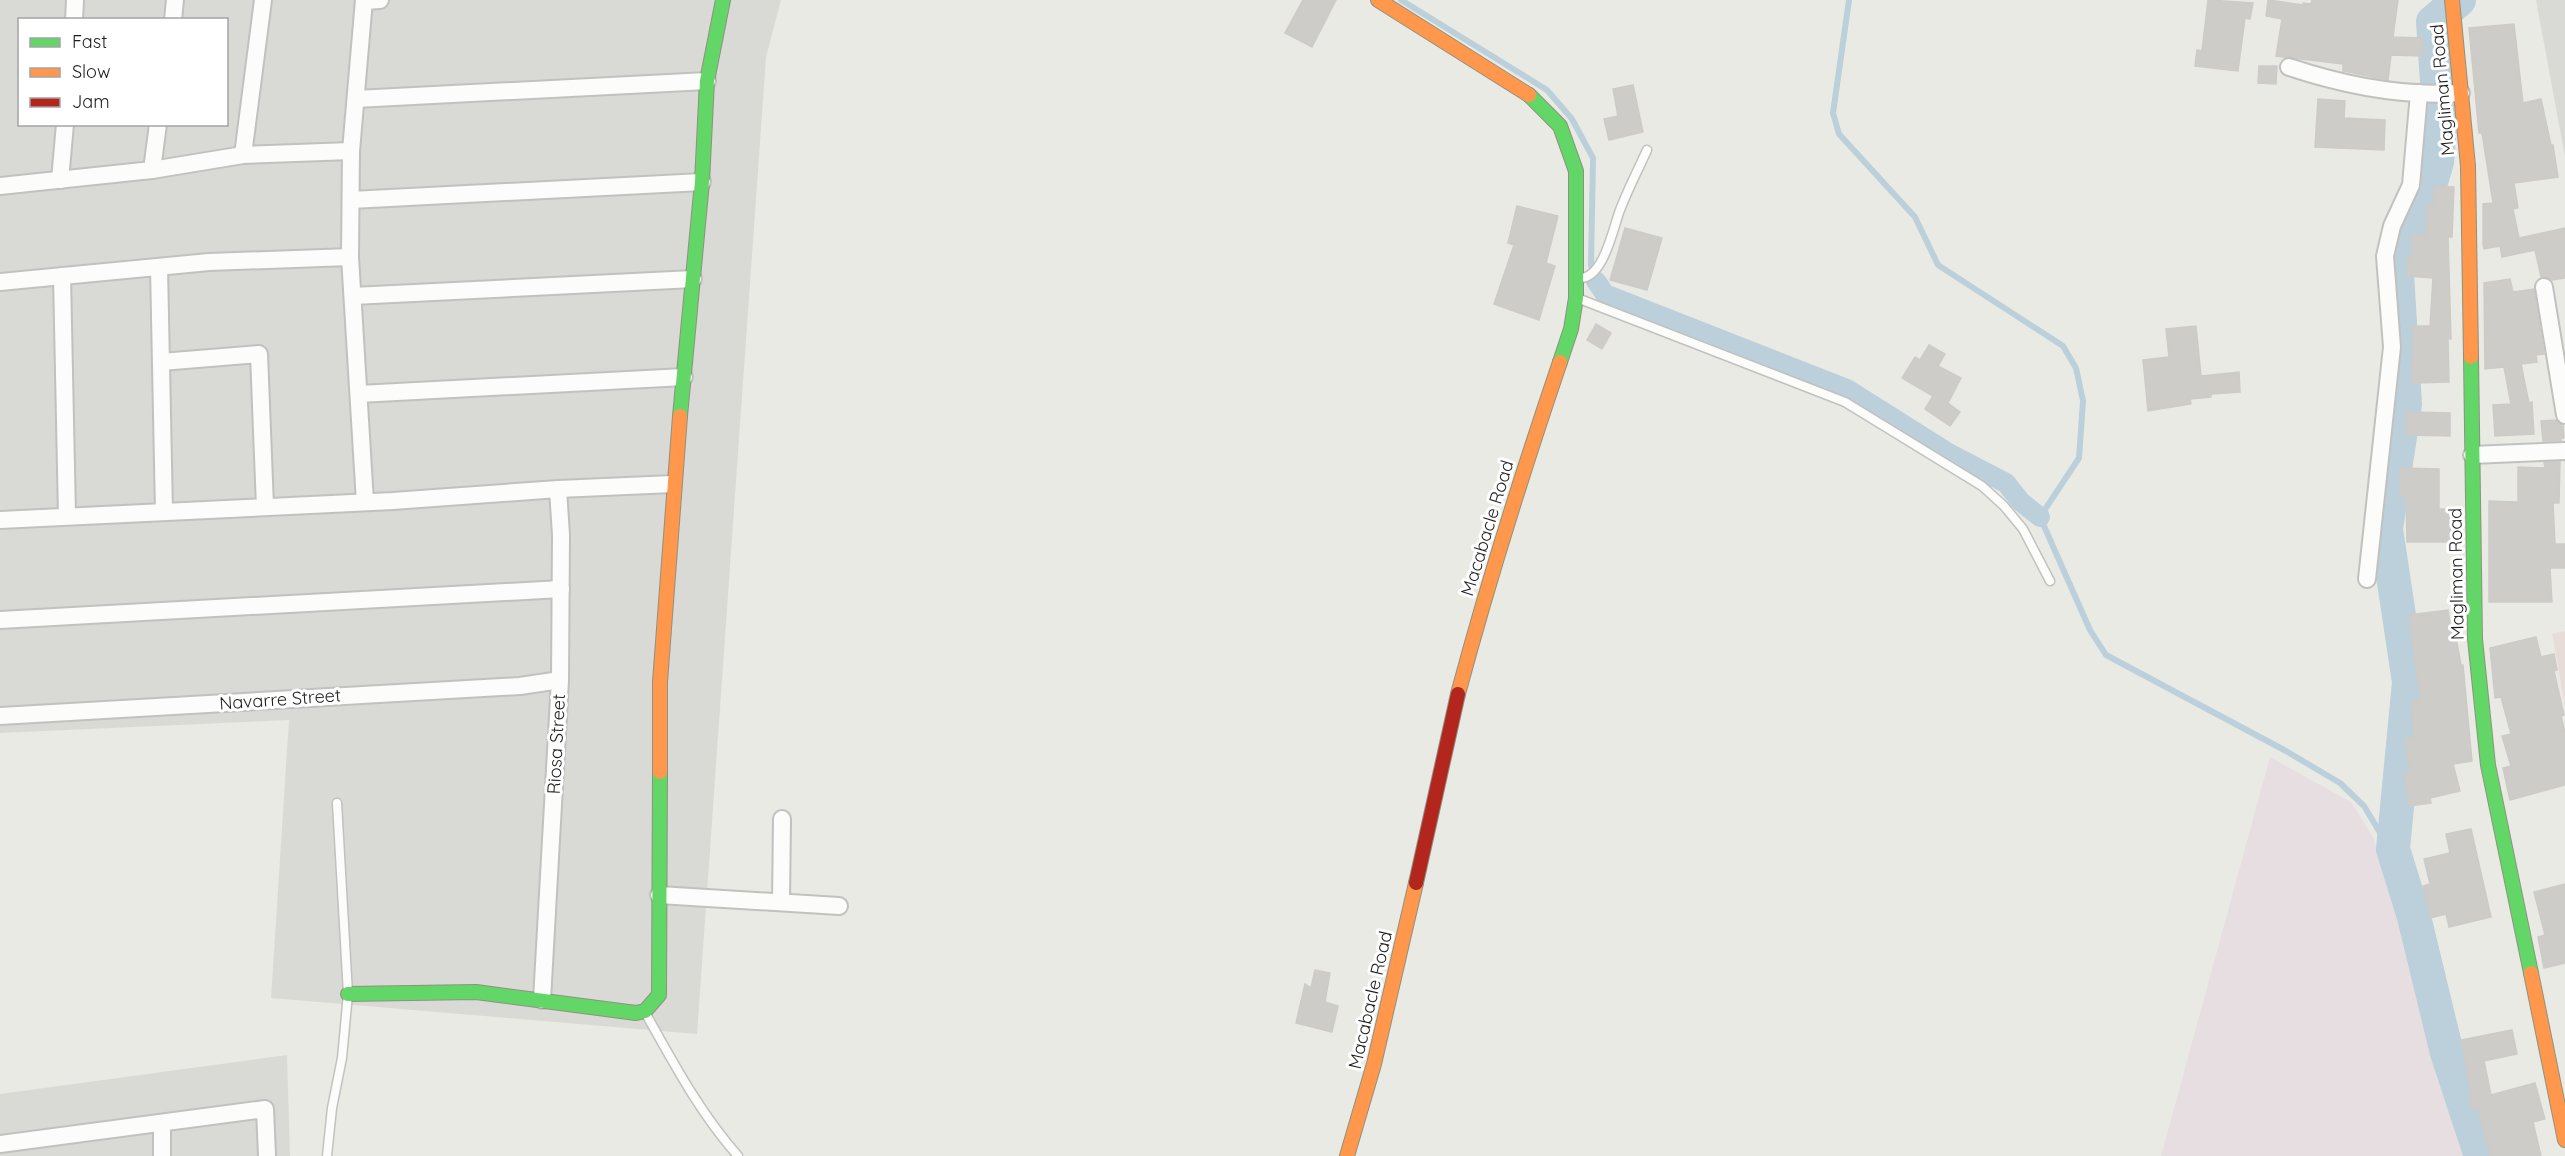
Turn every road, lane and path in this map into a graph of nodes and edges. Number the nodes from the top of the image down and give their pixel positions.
1 (75, 0) edge
2 (175, 0) edge
3 (263, 0) edge
4 (364, 0) edge
5 (380, 0) edge
6 (723, 0) edge
7 (1378, 0) edge
8 (2453, 6) edge
9 (74, 18) edge
10 (172, 18) edge
11 (2289, 68) dead end
12 (707, 81) junction
13 (2461, 93) junction
14 (2430, 94) junction
15 (356, 99) junction
16 (65, 126) edge
17 (158, 126) edge
18 (1647, 150) dead end
19 (351, 151) junction
20 (243, 155) junction
21 (152, 170) junction
22 (60, 180) junction
23 (702, 182) junction
24 (0, 186) edge
25 (351, 200) junction
26 (350, 257) junction
27 (159, 267) junction
28 (62, 276) junction
29 (1577, 278) junction
30 (693, 279) junction
31 (0, 282) edge
32 (2544, 286) dead end
33 (353, 296) junction
34 (1576, 298) junction
35 (161, 362) junction
36 (684, 377) junction
37 (358, 394) junction
38 (2565, 415) edge
39 (2565, 451) edge
40 (2472, 455) junction
41 (673, 484) junction
42 (558, 489) junction
43 (365, 502) junction
44 (265, 507) junction
45 (164, 512) junction
46 (67, 516) junction
47 (0, 520) edge
48 (2367, 579) dead end
49 (2050, 581) dead end
50 (561, 589) junction
51 (0, 620) edge
52 (560, 680) junction
53 (0, 716) edge
54 (338, 803) dead end
55 (782, 819) dead end
56 (659, 895) junction
57 (781, 902) junction
58 (839, 906) dead end
59 (348, 994) junction
60 (542, 1000) junction
61 (645, 1011) junction
62 (162, 1123) junction
63 (2565, 1140) edge
64 (0, 1144) edge
65 (162, 1156) edge
66 (267, 1156) edge
67 (327, 1156) edge
68 (738, 1156) edge
69 (1347, 1156) edge

1 - 9 street
2 - 10 street
3 - 20 street
4 - 5 street
4 - 15 street
6 - 12 street
7 - 29 street, Macabacle Road
8 - 13 street, Magliman Road
11 - 14 street
12 - 15 street
12 - 23 street
13 - 14 street
13 - 40 street, Magliman Road
14 - 48 street
15 - 19 street
16 - 22 street
17 - 21 street
18 - 29 lane
19 - 20 street
19 - 25 street
20 - 21 street
21 - 22 street
22 - 24 street
23 - 25 street
23 - 30 street
25 - 26 street
26 - 27 street
26 - 33 street
27 - 28 street
27 - 35 street
28 - 31 street
28 - 46 street
29 - 34 street, Macabacle Road
30 - 33 street
30 - 36 street
32 - 38 street
33 - 37 street
34 - 49 lane
34 - 69 street, Macabacle Road
35 - 44 street
35 - 45 street
36 - 37 street
36 - 41 street
37 - 43 street
39 - 40 street
40 - 63 street, Magliman Road
41 - 42 street
41 - 56 street
42 - 43 street
42 - 50 street, Riosa Street
43 - 44 street
44 - 45 street
45 - 46 street
46 - 47 street
50 - 51 street
50 - 52 street, Riosa Street
52 - 53 street, Navarre Street
52 - 60 street, Riosa Street
54 - 59 lane
55 - 57 street
56 - 57 street
56 - 61 street
57 - 58 street
59 - 60 street
59 - 67 lane
60 - 61 street
61 - 68 lane
62 - 64 street
62 - 65 street
62 - 66 street

